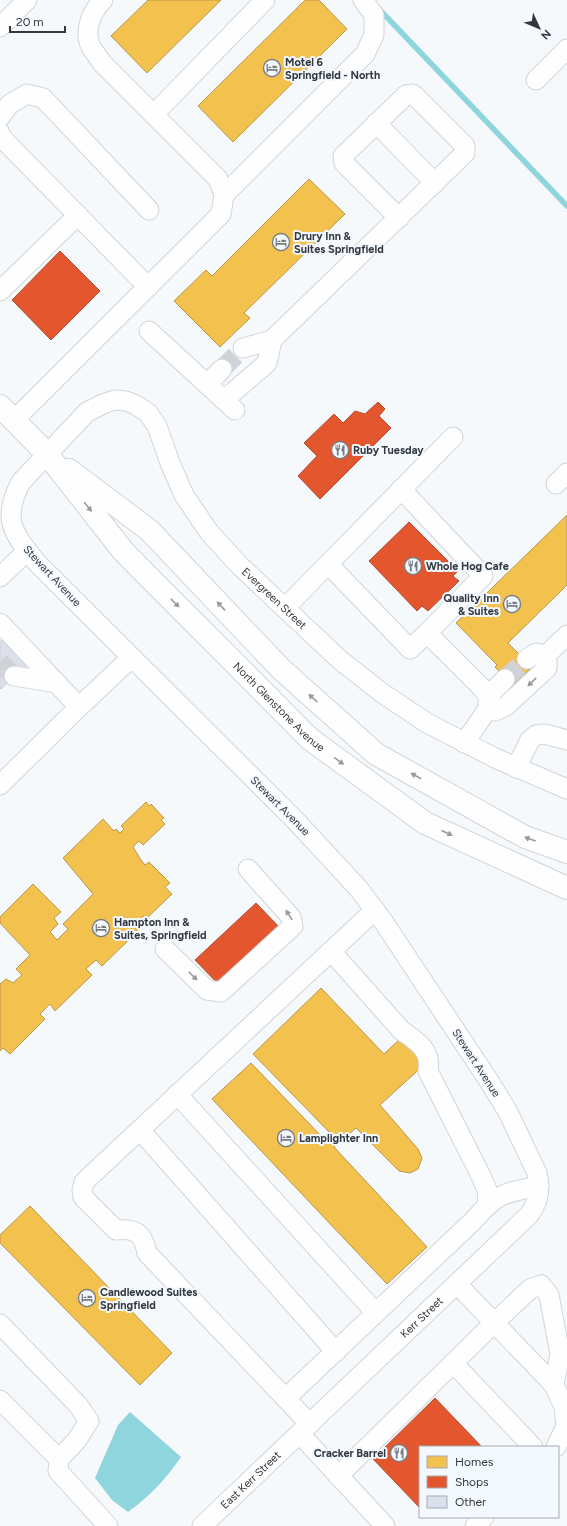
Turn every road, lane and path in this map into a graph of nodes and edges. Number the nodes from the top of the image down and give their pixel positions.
1 (26, 0) edge
2 (103, 0) edge
3 (265, 0) edge
4 (363, 0) edge
5 (0, 27) edge
6 (567, 49) edge
7 (536, 80) dead end
8 (154, 114) junction
9 (0, 117) edge
10 (376, 123) junction
11 (0, 133) edge
12 (435, 183) junction
13 (224, 195) junction
14 (149, 210) dead end
15 (78, 215) junction
16 (398, 218) junction
17 (148, 287) junction
18 (0, 291) edge
19 (149, 331) dead end
20 (272, 340) junction
21 (243, 348) tunnel mouth
22 (222, 369) tunnel mouth
23 (207, 384) junction
24 (7, 413) edge
25 (453, 437) dead end
26 (47, 454) junction
27 (401, 489) junction
28 (27, 551) junction
29 (328, 564) junction
30 (0, 577) edge
31 (285, 608) junction
32 (0, 623) edge
33 (427, 633) junction
34 (567, 635) edge
35 (131, 658) junction
36 (14, 676) tunnel mouth
37 (505, 679) tunnel mouth
38 (57, 682) junction
39 (488, 703) junction
40 (79, 707) junction
41 (567, 740) edge
42 (464, 743) junction
43 (516, 768) junction
44 (0, 785) edge
45 (567, 789) edge
46 (567, 852) edge
47 (248, 869) dead end
48 (567, 888) edge
49 (375, 910) junction
50 (165, 949) dead end
51 (331, 951) junction
52 (177, 1094) junction
53 (140, 1130) junction
54 (539, 1191) junction
55 (488, 1204) junction
56 (457, 1284) junction
57 (376, 1313) junction
58 (494, 1322) junction
59 (0, 1324) edge
60 (336, 1352) junction
61 (453, 1363) junction
62 (554, 1385) junction
63 (286, 1398) junction
64 (0, 1400) edge
65 (305, 1429) junction
66 (532, 1446) edge
67 (556, 1446) edge
68 (58, 1459) junction
69 (338, 1476) junction
70 (483, 1518) edge
71 (108, 1526) edge
72 (202, 1526) edge
73 (385, 1526) edge
74 (475, 1526) edge

1 - 5 street
2 - 8 street
3 - 8 street
4 - 13 street
6 - 7 street
8 - 13 street
9 - 14 street
10 - 12 street
10 - 12 street
10 - 16 street
11 - 15 street
12 - 16 street
13 - 17 street
15 - 17 street
15 - 18 street
16 - 20 street
17 - 24 street
19 - 23 street
20 - 21 street
20 - 23 street
22 - 23 street
24 - 26 main road, North Glenstone Avenue
25 - 27 street
26 - 28 street, Stewart Avenue
26 - 31 street, Evergreen Street
46 -> 26 main road, North Glenstone Avenue
26 -> 48 main road, North Glenstone Avenue
27 - 29 street
27 - 33 street
28 - 30 street
28 - 35 street, Stewart Avenue
29 - 31 street
29 - 33 street
31 - 42 street, Evergreen Street
32 - 38 street
33 - 39 street
34 -> 39 street
35 - 40 street
35 - 49 street, Stewart Avenue
36 - 38 street
37 - 39 street
38 - 40 street
39 - 42 street
40 - 44 street
41 - 43 street
42 - 43 street, Evergreen Street
43 - 45 street, Evergreen Street
50 -> 47 street
49 - 51 street
49 - 54 street, Stewart Avenue
51 - 52 street
51 - 55 street
52 - 53 street
52 - 57 street
53 - 60 street
53 - 63 street
54 - 55 street
54 - 56 street, Kerr Street
55 - 57 street
56 - 58 street
56 - 65 street, Kerr Street
57 - 60 street
58 - 61 street
58 - 62 street
58 - 62 street
59 - 68 street
60 - 63 street
61 - 66 street
61 - 69 street
62 - 67 street
63 - 65 street
64 - 68 street
65 - 69 street
65 - 72 street, East Kerr Street
68 - 71 street
69 - 73 street
70 - 74 street

